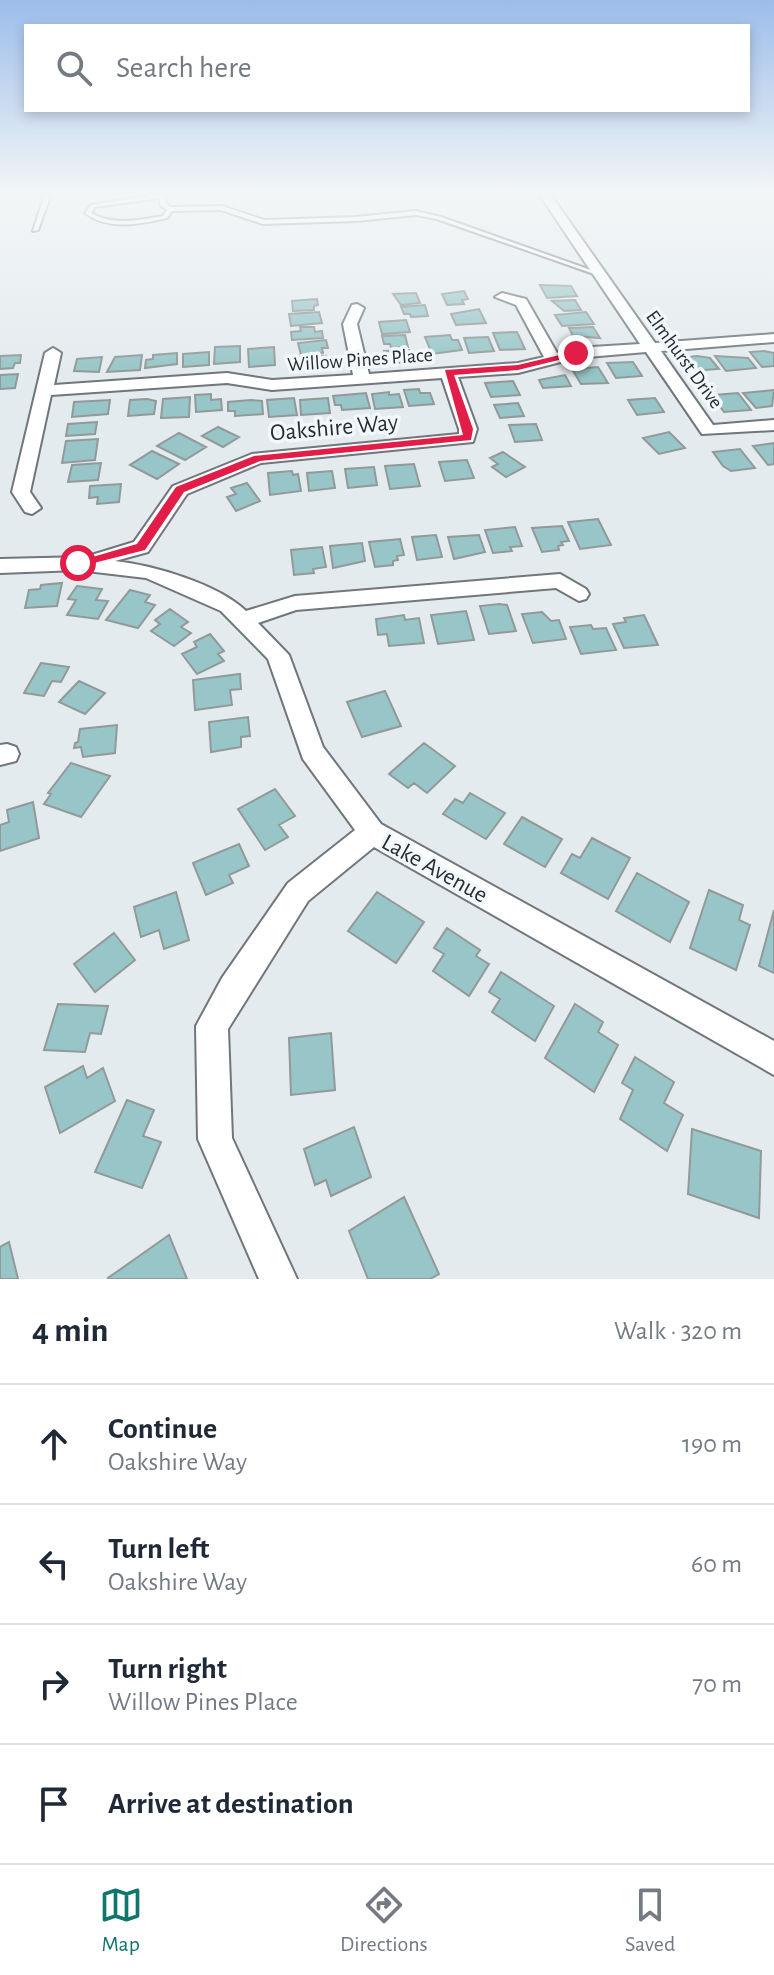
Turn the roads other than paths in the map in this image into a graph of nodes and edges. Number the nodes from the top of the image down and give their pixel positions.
1 (541, 254) edge
2 (585, 254) edge
3 (599, 274) junction
4 (502, 297) dead end
5 (357, 308) dead end
6 (774, 338) edge
7 (648, 347) junction
8 (53, 353) dead end
9 (553, 359) junction
10 (448, 372) junction
11 (362, 378) junction
12 (43, 391) junction
13 (774, 425) edge
14 (32, 508) dead end
15 (78, 563) junction
16 (0, 566) edge
17 (579, 594) dead end
18 (242, 620) junction
19 (372, 832) junction
20 (774, 1059) edge
21 (278, 1279) edge

1 - 3 lane
2 - 3 street, Elmhurst Drive
3 - 7 street, Elmhurst Drive
4 - 9 street
5 - 11 street
6 - 7 street, Willow Pines Place
7 - 9 street, Willow Pines Place
7 - 13 street, Elmhurst Drive
8 - 12 street
9 - 10 street, Willow Pines Place
10 - 11 street, Willow Pines Place
10 - 15 street, Oakshire Way
11 - 12 street, Willow Pines Place
12 - 14 street
15 - 16 street, Lake Avenue
15 - 18 street, Lake Avenue
17 - 18 street
18 - 19 street, Lake Avenue
19 - 20 street, Lake Avenue
19 - 21 street

